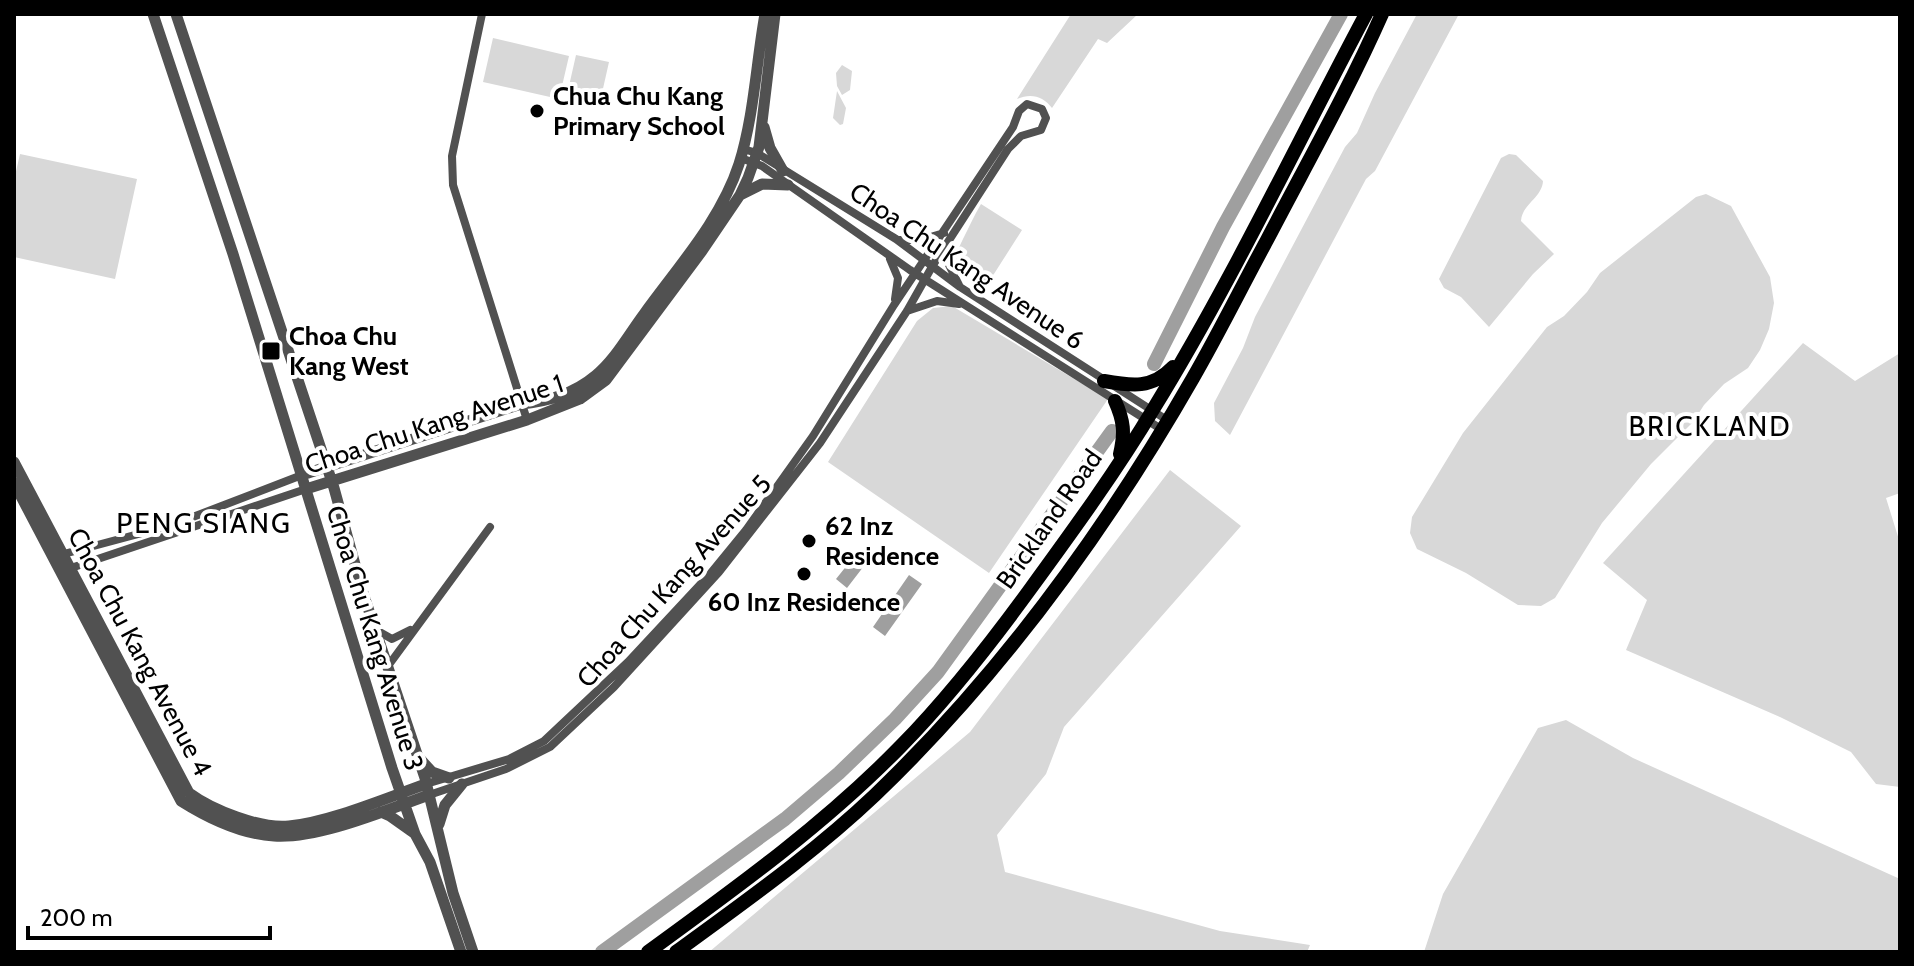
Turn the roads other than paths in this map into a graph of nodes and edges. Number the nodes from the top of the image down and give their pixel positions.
1 (153, 14) edge
2 (176, 14) edge
3 (482, 14) edge
4 (765, 14) edge
5 (775, 14) edge
6 (1366, 14) edge
7 (1382, 14) edge
8 (765, 91) junction
9 (753, 99) junction
10 (762, 118) junction
11 (742, 154) junction
12 (756, 157) junction
13 (783, 171) junction
14 (788, 185) junction
15 (740, 195) junction
16 (947, 236) junction
17 (896, 239) junction
18 (887, 255) junction
19 (929, 262) junction
20 (916, 274) junction
21 (925, 280) junction
22 (960, 287) junction
23 (964, 304) junction
24 (894, 305) junction
25 (907, 311) junction
26 (1190, 347) junction
27 (1104, 381) junction
28 (1115, 401) junction
29 (521, 404) junction
30 (1150, 416) junction
31 (527, 420) junction
32 (1164, 425) junction
33 (14, 462) edge
34 (1117, 466) junction
35 (327, 467) junction
36 (302, 475) junction
37 (331, 481) junction
38 (14, 483) edge
39 (306, 489) junction
40 (763, 512) junction
41 (490, 527) dead end
42 (58, 556) junction
43 (66, 570) junction
44 (417, 625) junction
45 (374, 627) junction
46 (387, 667) junction
47 (415, 749) junction
48 (392, 768) junction
49 (493, 769) junction
50 (449, 778) junction
51 (462, 784) junction
52 (428, 790) junction
53 (403, 799) junction
54 (378, 807) junction
55 (438, 828) junction
56 (415, 834) junction
57 (461, 952) edge
58 (473, 952) edge
59 (648, 952) edge
60 (676, 952) edge

1 - 36 street, Choa Chu Kang Avenue 3
2 - 35 street, Choa Chu Kang Avenue 3
3 - 29 street
4 - 9 street, Choa Chu Kang Avenue 1
5 - 8 street, Choa Chu Kang Avenue 1
6 - 26 main road, Brickland Road
7 - 32 main road, Brickland Road
8 - 9 street
8 - 10 street, Choa Chu Kang Avenue 1
9 - 11 street, Choa Chu Kang Avenue 1
10 - 12 street, Choa Chu Kang Avenue 1
10 - 13 street
11 - 12 street, Choa Chu Kang Avenue 6
11 - 29 street, Choa Chu Kang Avenue 1
12 - 13 street, Choa Chu Kang Avenue 6
12 - 14 street, Choa Chu Kang Avenue 6
12 - 15 street, Choa Chu Kang Avenue 1
13 - 17 street, Choa Chu Kang Avenue 6
14 - 15 street
14 - 18 street, Choa Chu Kang Avenue 6
15 - 31 street, Choa Chu Kang Avenue 1
16 - 16 street
16 - 17 street
16 - 19 street
16 - 22 street
17 - 19 street, Choa Chu Kang Avenue 6
18 - 20 street, Choa Chu Kang Avenue 6
18 - 24 street
19 - 20 street, Choa Chu Kang Avenue 5
19 - 21 street, Choa Chu Kang Avenue 5
19 - 22 street, Choa Chu Kang Avenue 6
20 - 21 street, Choa Chu Kang Avenue 6
20 - 24 street, Choa Chu Kang Avenue 5
21 - 23 street, Choa Chu Kang Avenue 6
21 - 25 street, Choa Chu Kang Avenue 5
22 - 27 street, Choa Chu Kang Avenue 6
23 - 25 street
23 - 28 street, Choa Chu Kang Avenue 6
24 - 40 street, Choa Chu Kang Avenue 5
25 - 40 street, Choa Chu Kang Avenue 5
26 - 27 main road
26 - 30 main road, Brickland Road
27 - 30 street, Choa Chu Kang Avenue 6
28 - 30 street, Choa Chu Kang Avenue 6
28 - 34 main road
29 - 31 street
29 - 35 street, Choa Chu Kang Avenue 1
30 - 32 street, Choa Chu Kang Avenue 6
30 - 34 main road, Brickland Road
31 - 37 street, Choa Chu Kang Avenue 1
32 - 60 main road, Brickland Road
33 - 42 street, Choa Chu Kang Avenue 4
34 - 59 main road, Brickland Road
35 - 36 street, Choa Chu Kang Avenue 1
35 - 37 street, Choa Chu Kang Avenue 3
36 - 39 street, Choa Chu Kang Avenue 3
36 - 42 street, Choa Chu Kang Avenue 1
37 - 39 street, Choa Chu Kang Avenue 1
37 - 45 street, Choa Chu Kang Avenue 3
38 - 42 street, Choa Chu Kang Avenue 4
39 - 43 street, Choa Chu Kang Avenue 1
39 - 48 street, Choa Chu Kang Avenue 3
40 - 49 street, Choa Chu Kang Avenue 5
41 - 44 street
42 - 43 street, Choa Chu Kang Avenue 4
43 - 54 street, Choa Chu Kang Avenue 4
44 - 45 street
44 - 46 street
45 - 46 street, Choa Chu Kang Avenue 3
46 - 47 street, Choa Chu Kang Avenue 3
47 - 50 street
47 - 52 street, Choa Chu Kang Avenue 3
48 - 53 street, Choa Chu Kang Avenue 3
48 - 54 street
49 - 50 street, Choa Chu Kang Avenue 5
49 - 51 street, Choa Chu Kang Avenue 5
50 - 52 street, Choa Chu Kang Avenue 5
51 - 52 street, Choa Chu Kang Avenue 5
51 - 55 street
52 - 53 street, Choa Chu Kang Avenue 5
52 - 55 street, Choa Chu Kang Avenue 3
53 - 54 street, Choa Chu Kang Avenue 4
53 - 56 street, Choa Chu Kang Avenue 3
54 - 56 street
55 - 58 street, Choa Chu Kang Avenue 3
56 - 57 street, Choa Chu Kang Avenue 3

